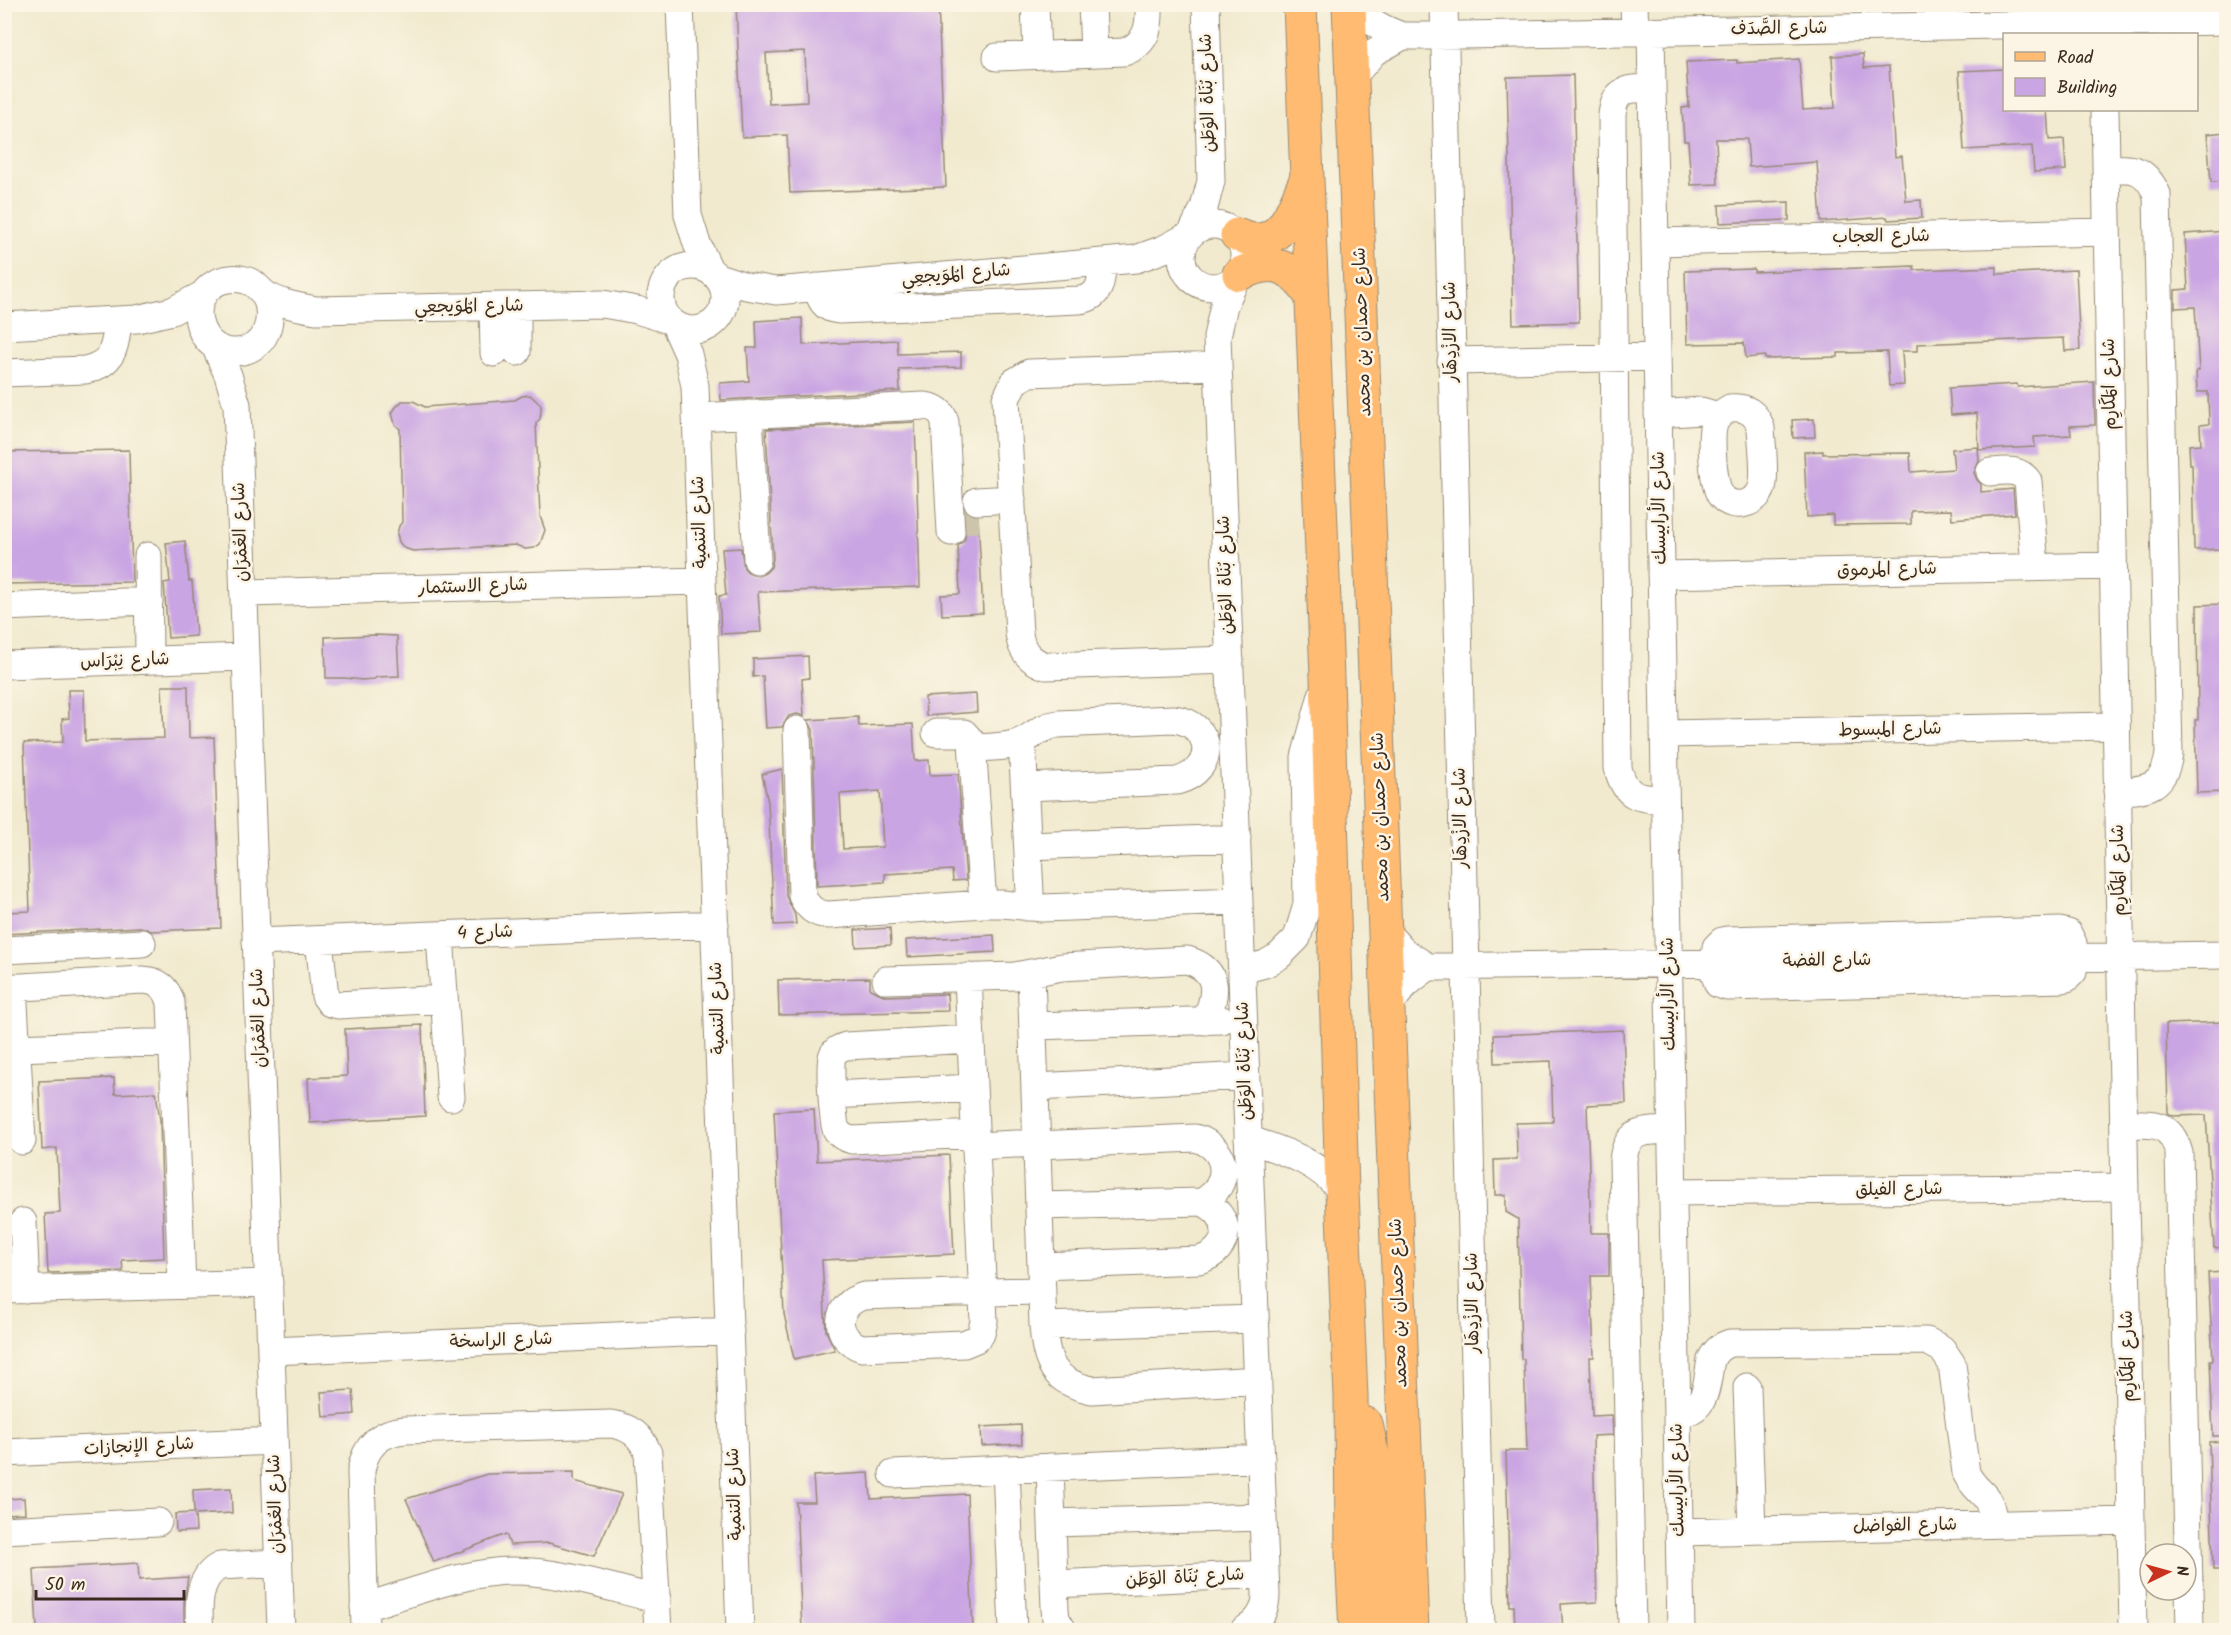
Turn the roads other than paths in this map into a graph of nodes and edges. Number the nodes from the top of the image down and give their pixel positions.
1 (680, 4) edge
2 (1035, 4) edge
3 (1092, 4) edge
4 (1149, 4) edge
5 (1206, 4) edge
6 (1300, 4) edge
7 (1351, 4) edge
8 (1443, 4) edge
9 (1634, 4) edge
10 (2112, 21) edge
11 (2226, 21) edge
12 (1643, 32) junction
13 (1444, 35) junction
14 (1403, 36) junction
15 (1094, 53) junction
16 (1037, 56) junction
17 (997, 57) dead end
18 (1353, 76) junction
19 (1652, 89) junction
20 (2105, 111) edge
21 (2106, 169) junction
22 (1306, 178) junction
23 (1211, 181) junction
24 (688, 215) junction
25 (2107, 232) junction
26 (1235, 233) junction
27 (1191, 234) junction
28 (1655, 242) junction
29 (1136, 259) junction
30 (714, 274) junction
31 (670, 275) junction
32 (1239, 275) junction
33 (1191, 278) junction
34 (776, 291) junction
35 (204, 294) junction
36 (265, 295) junction
37 (1311, 296) junction
38 (603, 304) junction
39 (505, 306) junction
40 (334, 311) junction
41 (128, 320) junction
42 (716, 320) junction
43 (672, 323) junction
44 (4, 326) edge
45 (265, 335) junction
46 (1217, 337) junction
47 (211, 343) junction
48 (506, 353) dead end
49 (1657, 357) junction
50 (1614, 358) junction
51 (1451, 361) junction
52 (1218, 366) junction
53 (4, 373) edge
54 (695, 386) junction
55 (237, 405) junction
56 (749, 414) junction
57 (1658, 414) junction
58 (696, 417) junction
59 (1718, 417) dead end
60 (1990, 472) dead end
61 (1012, 507) junction
62 (148, 556) dead end
63 (758, 560) dead end
64 (2113, 566) junction
65 (2035, 567) junction
66 (1661, 575) junction
67 (702, 581) junction
68 (244, 593) junction
69 (148, 601) junction
70 (4, 607) edge
71 (246, 657) junction
72 (149, 660) junction
73 (1230, 660) junction
74 (4, 665) edge
75 (1327, 677) junction
76 (2116, 726) junction
77 (797, 730) dead end
78 (936, 733) dead end
79 (1664, 734) junction
80 (1022, 741) junction
81 (974, 748) junction
82 (1025, 787) junction
83 (2117, 791) junction
84 (1665, 799) junction
85 (1237, 838) junction
86 (1028, 846) junction
87 (1239, 901) junction
88 (983, 904) junction
89 (1026, 907) junction
90 (715, 924) junction
91 (1385, 931) junction
92 (440, 935) junction
93 (319, 940) junction
94 (256, 942) junction
95 (142, 943) dead end
96 (4, 950) edge
97 (2226, 955) edge
98 (2121, 957) junction
99 (1668, 963) junction
100 (1464, 966) junction
101 (1428, 967) junction
102 (1242, 970) junction
103 (1031, 974) junction
104 (968, 978) junction
105 (886, 980) dead end
106 (9, 988) edge
107 (444, 999) junction
108 (1388, 1006) junction
109 (1244, 1020) junction
110 (1205, 1021) junction
111 (1034, 1026) junction
112 (970, 1039) junction
113 (172, 1042) junction
114 (17, 1048) junction
115 (1246, 1076) junction
116 (1036, 1086) junction
117 (973, 1088) junction
118 (832, 1095) junction
119 (451, 1097) dead end
120 (2124, 1124) junction
121 (1671, 1131) junction
122 (1248, 1139) junction
123 (976, 1140) junction
124 (22, 1141) dead end
125 (1037, 1144) junction
126 (2125, 1187) junction
127 (1342, 1192) junction
128 (1672, 1192) junction
129 (1202, 1202) junction
130 (1039, 1206) junction
131 (23, 1222) dead end
132 (1041, 1278) junction
133 (269, 1283) junction
134 (182, 1285) junction
135 (15, 1290) edge
136 (983, 1292) junction
137 (1256, 1319) junction
138 (1043, 1326) junction
139 (730, 1331) junction
140 (271, 1351) junction
141 (1258, 1380) junction
142 (1746, 1387) dead end
143 (1351, 1396) junction
144 (1677, 1413) junction
145 (274, 1441) junction
146 (4, 1453) edge
147 (1261, 1458) junction
148 (1050, 1467) junction
149 (1006, 1469) junction
150 (894, 1474) dead end
151 (1263, 1518) junction
152 (2131, 1521) junction
153 (158, 1522) dead end
154 (1053, 1523) junction
155 (1993, 1524) junction
156 (4, 1530) edge
157 (1752, 1530) junction
158 (1679, 1532) junction
159 (1352, 1553) junction
160 (278, 1563) junction
161 (1265, 1574) junction
162 (1011, 1579) junction
163 (1055, 1580) junction
164 (657, 1599) junction
165 (364, 1619) edge
166 (200, 1630) edge
167 (281, 1630) edge
168 (658, 1630) edge
169 (740, 1630) edge
170 (1013, 1630) edge
171 (1063, 1630) edge
172 (1245, 1630) edge
173 (1334, 1630) edge
174 (1356, 1630) edge
175 (1382, 1630) edge
176 (1412, 1630) edge
177 (1481, 1630) edge
178 (1632, 1630) edge
179 (1681, 1630) edge
180 (2133, 1630) edge
181 (2190, 1630) edge

1 - 24 street
2 - 16 street
3 - 15 street
4 - 15 street
5 - 23 street, شارع بُنَاة الوَطَن
6 - 22 main road
7 - 14 street, شارع الصَّدَف
7 - 18 main road, شارع حمدان بن محمد
8 - 13 street, شارع الازْدِهَار
9 - 12 street, شارع الأرابيسك
10 - 11 street, شارع الصَّدَف
10 - 12 street, شارع الصَّدَف
12 - 13 street, شارع الصَّدَف
12 - 19 street, شارع الأرابيسك
13 - 14 street, شارع الصَّدَف
13 - 51 street, شارع الازْدِهَار
14 - 18 street, شارع الصَّدَف
15 - 16 street
16 - 17 street
18 - 91 main road, شارع حمدان بن محمد
19 - 28 street, شارع الأرابيسك
19 - 50 street
20 - 21 street, شارع المَكَارِم
21 - 25 street, شارع المَكَارِم
21 - 83 street
22 - 26 main road
22 - 37 main road
23 - 26 street, شارع بُنَاة الوَطَن
23 - 27 street, شارع بُنَاة الوَطَن
24 - 30 street
24 - 31 street
25 - 28 street, شارع العجاب
25 - 64 street, شارع المَكَارِم
26 - 27 street
26 - 32 street
27 - 29 street, شارع المُوَيجعِي
27 - 33 street
28 - 49 street, شارع الأرابيسك
29 - 33 street, شارع المُوَيجعِي
29 - 34 street, شارع المُوَيجعِي
30 - 31 street
30 - 34 street, شارع المُوَيجعِي
30 - 42 street
31 - 38 street, شارع المُوَيجعِي
31 - 43 street
32 - 33 street
32 - 37 main road
32 - 46 street, شارع بُنَاة الوَطَن
33 - 46 street, شارع بُنَاة الوَطَن
34 - 42 street, شارع المُوَيجعِي
35 - 36 street
35 - 41 street
35 - 47 street
36 - 40 street, شارع المُوَيجعِي
36 - 45 street
37 - 75 main road
38 - 39 street, شارع المُوَيجعِي
38 - 43 street, شارع المُوَيجعِي
39 - 40 street, شارع المُوَيجعِي
39 - 48 street
40 - 45 street, شارع المُوَيجعِي
41 - 44 street
41 - 47 street
41 - 53 street
42 - 43 street
42 - 54 street, شارع التنمية
43 - 54 street, شارع التنمية
45 - 47 street
45 - 55 street, شارع العُمْرَان
46 - 52 street, شارع بُنَاة الوَطَن
47 - 55 street, شارع العُمْرَان
49 - 50 street
49 - 57 street, شارع الأرابيسك
50 - 51 street
50 - 84 street
51 - 100 street, شارع الازْدِهَار
52 - 61 street
52 - 73 street, شارع بُنَاة الوَطَن
54 - 58 street, شارع التنمية
55 - 68 street, شارع العُمْرَان
56 - 58 street
56 - 61 street
56 - 63 street
57 - 59 street
57 - 66 street, شارع الأرابيسك
58 - 67 street, شارع التنمية
60 - 65 street
61 - 73 street
62 - 69 street
64 - 65 street, شارع المرموق
64 - 76 street, شارع المَكَارِم
65 - 66 street, شارع المرموق
66 - 79 street, شارع الأرابيسك
67 - 68 street, شارع الاستثمار
67 - 90 street, شارع التنمية
68 - 71 street, شارع العُمْرَان
69 - 70 street
69 - 72 street
71 - 72 street, شارع نِبْرَاس
71 - 94 street, شارع العُمْرَان
72 - 74 street, شارع نِبْرَاس
73 - 85 street, شارع بُنَاة الوَطَن
75 - 102 street
75 - 127 main road
76 - 79 street, شارع المبسوط
76 - 83 street, شارع المَكَارِم
77 - 88 street
78 - 81 street
79 - 84 street, شارع الأرابيسك
80 - 81 street
80 - 82 street
80 - 82 street
81 - 88 street
82 - 86 street
83 - 98 street, شارع المَكَارِم
84 - 99 street, شارع الأرابيسك
85 - 86 street
85 - 87 street, شارع بُنَاة الوَطَن
86 - 89 street
87 - 89 street
87 - 102 street, شارع بُنَاة الوَطَن
88 - 89 street
90 - 92 street, شارع 4
90 - 139 street, شارع التنمية
91 - 101 street
91 - 108 main road, شارع حمدان بن محمد
92 - 93 street, شارع 4
92 - 107 street
93 - 94 street, شارع 4
93 - 107 street
94 - 133 street, شارع العُمْرَان
95 - 96 street
97 - 98 street, شارع الفضة
98 - 99 street, شارع الفضة
98 - 120 street, شارع المَكَارِم
99 - 100 street, شارع الفضة
99 - 121 street, شارع الأرابيسك
100 - 101 street, شارع الفضة
100 - 177 street, شارع الازْدِهَار
101 - 108 street
102 - 109 street, شارع بُنَاة الوَطَن
103 - 104 street
103 - 110 street
103 - 111 street
104 - 105 street
104 - 112 street
106 - 113 street
106 - 114 street
107 - 119 street
108 - 176 main road, شارع حمدان بن محمد
109 - 110 street
109 - 115 street, شارع بُنَاة الوَطَن
110 - 111 street
111 - 116 street
112 - 117 street
112 - 118 street
113 - 114 street
113 - 134 street
114 - 124 street
115 - 116 street
115 - 122 street, شارع بُنَاة الوَطَن
116 - 125 street
117 - 118 street
117 - 123 street
118 - 123 street
120 - 126 street, شارع المَكَارِم
120 - 181 street
121 - 128 street, شارع الأرابيسك
121 - 178 street
122 - 127 street
122 - 137 street, شارع بُنَاة الوَطَن
123 - 125 street
123 - 136 street
125 - 129 street
125 - 130 street
126 - 128 street, شارع الفيلق
126 - 152 street, شارع المَكَارِم
127 - 143 main road
128 - 144 street, شارع الأرابيسك
129 - 130 street
129 - 132 street
130 - 132 street
131 - 135 street
132 - 136 street
132 - 138 street
133 - 134 street
133 - 140 street, شارع العُمْرَان
134 - 135 street
136 - 136 street
137 - 138 street
137 - 141 street, شارع بُنَاة الوَطَن
138 - 141 street
139 - 140 street, شارع الراسخة
139 - 169 street, شارع التنمية
140 - 145 street, شارع العُمْرَان
141 - 147 street, شارع بُنَاة الوَطَن
142 - 157 street
143 - 159 main road
143 - 175 main road
144 - 155 street
144 - 158 street, شارع الأرابيسك
145 - 146 street, شارع الإنجازات
145 - 160 street, شارع العُمْرَان
147 - 148 street
147 - 151 street, شارع بُنَاة الوَطَن
148 - 149 street
148 - 154 street
149 - 150 street
149 - 162 street
151 - 154 street
151 - 161 street, شارع بُنَاة الوَطَن
152 - 155 street, شارع الفواضل
152 - 180 street, شارع المَكَارِم
153 - 156 street
154 - 163 street
155 - 157 street, شارع الفواضل
157 - 158 street, شارع الفواضل
158 - 179 street, شارع الأرابيسك
159 - 173 main road
159 - 174 main road
160 - 166 street
160 - 167 street, شارع العُمْرَان
161 - 163 street, شارع بُنَاة الوَطَن
161 - 172 street
162 - 163 street, شارع بُنَاة الوَطَن
162 - 170 street
163 - 171 street
164 - 165 street
164 - 165 street
164 - 168 street

